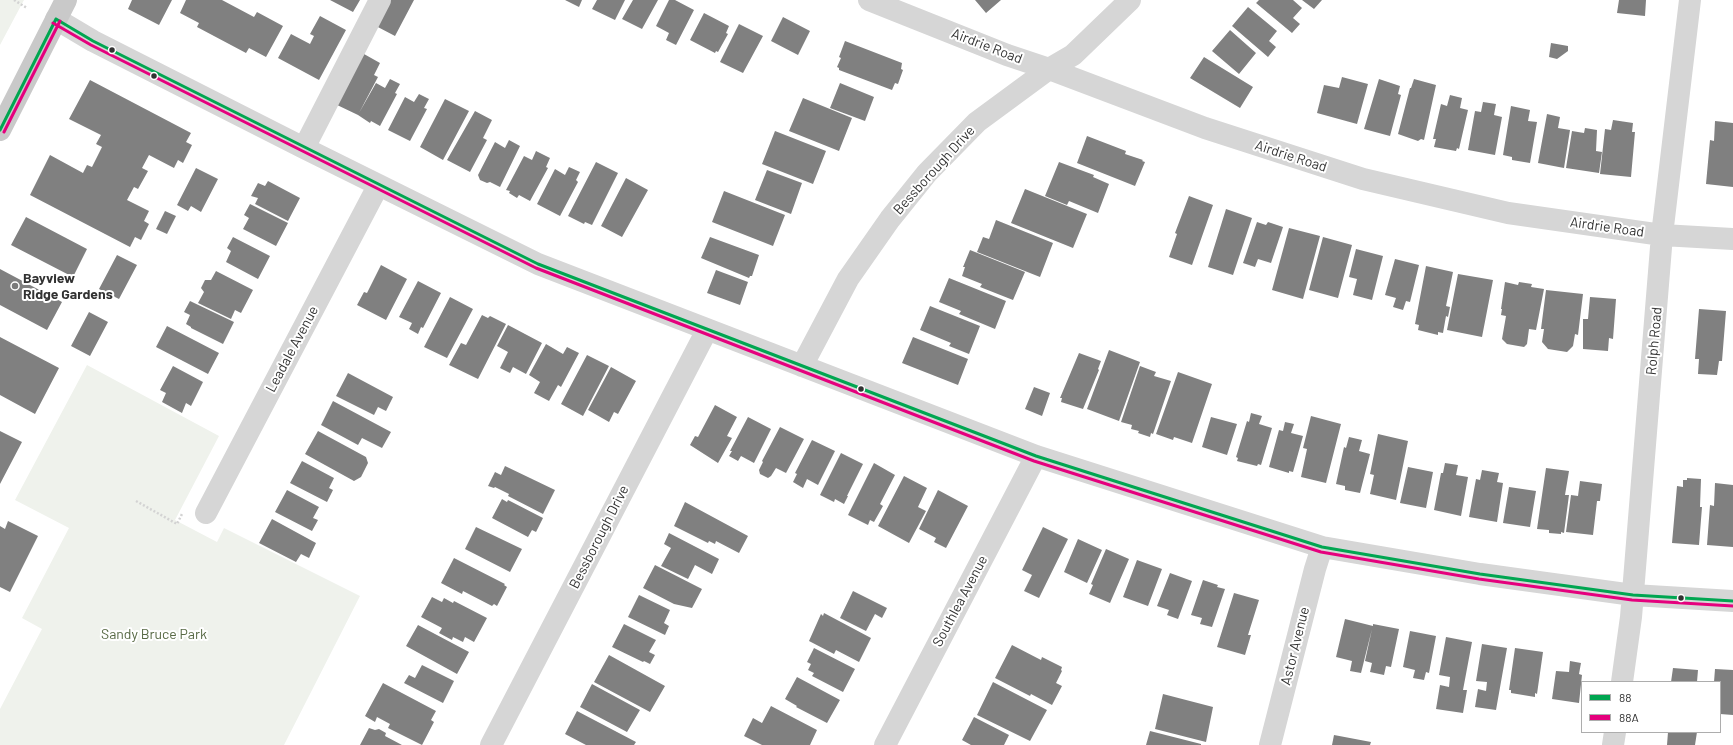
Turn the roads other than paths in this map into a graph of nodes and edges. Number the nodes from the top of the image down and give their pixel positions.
1 (66, 0) edge
2 (380, 0) edge
3 (869, 0) edge
4 (1130, 0) edge
5 (1690, 0) edge
6 (56, 19) junction
7 (1049, 69) junction
8 (0, 130) edge
9 (304, 148) junction
10 (378, 186) junction
11 (1662, 235) junction
12 (1733, 239) edge
13 (706, 330) junction
14 (802, 366) junction
15 (1036, 456) junction
16 (206, 513) dead end
17 (1322, 547) junction
18 (1633, 595) junction
19 (1733, 601) edge
20 (1622, 681) edge
21 (1615, 733) edge
22 (491, 745) edge
23 (885, 745) edge
24 (1270, 745) edge
25 (1613, 745) edge

1 - 6 main road
2 - 9 street
3 - 7 street, Airdrie Road
4 - 7 street, Bessborough Drive
5 - 11 street, Rolph Road
6 - 8 main road
6 - 9 street
7 - 11 street, Airdrie Road
7 - 14 street, Bessborough Drive
9 - 10 street
10 - 13 street
10 - 16 street, Leadale Avenue
11 - 12 street, Airdrie Road
11 - 18 street, Rolph Road
13 - 14 street
13 - 22 street, Bessborough Drive
14 - 15 street
15 - 17 street
15 - 23 street, Southlea Avenue
17 - 18 street
17 - 24 street, Astor Avenue
18 - 19 street
18 - 20 street, Rolph Road
21 - 25 street

